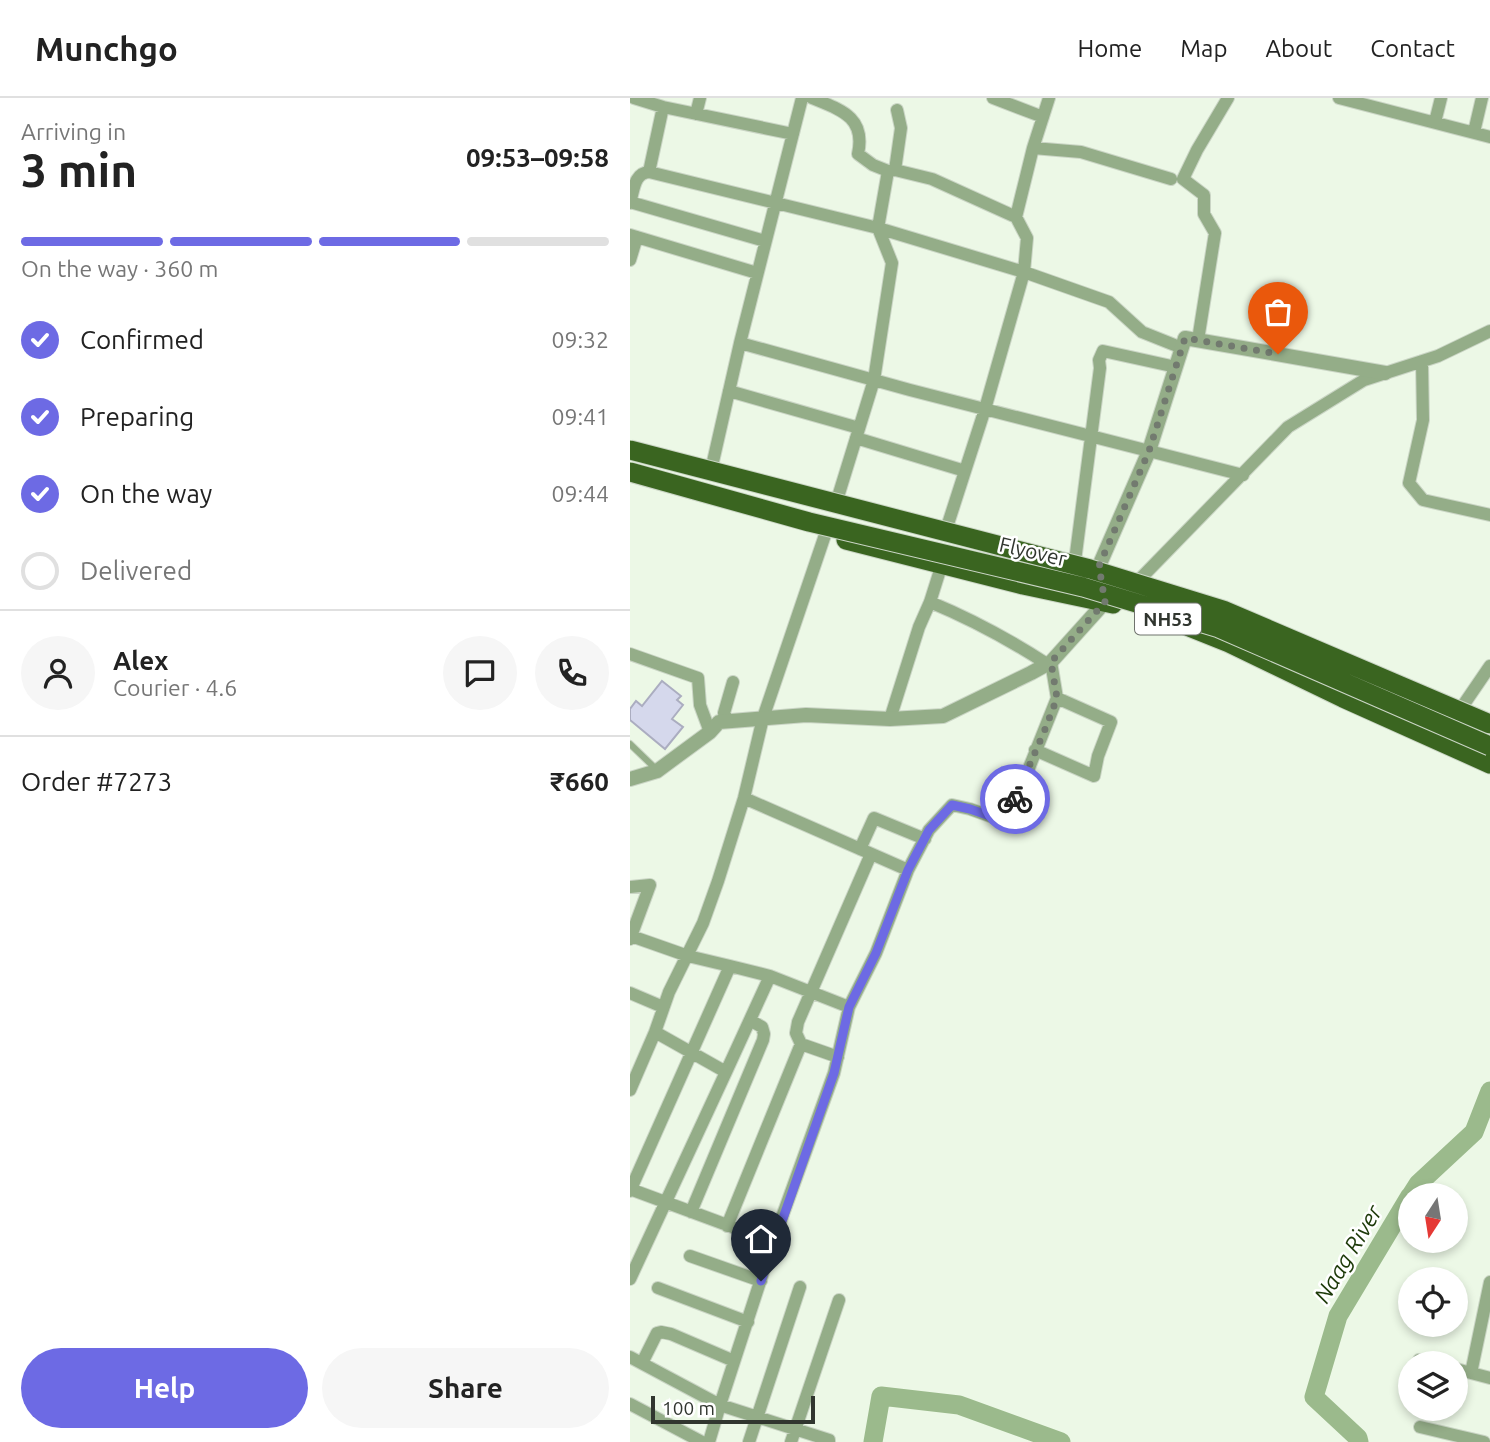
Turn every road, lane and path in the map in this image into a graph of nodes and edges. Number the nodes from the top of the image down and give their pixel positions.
1 (634, 98) edge
2 (700, 98) edge
3 (802, 98) edge
4 (813, 98) edge
5 (993, 98) edge
6 (1049, 98) edge
7 (1228, 98) edge
8 (1339, 98) edge
9 (1400, 98) edge
10 (1441, 98) edge
11 (1482, 98) edge
12 (1359, 101) edge
13 (663, 107) junction
14 (897, 110) dead end
15 (1397, 113) junction
16 (696, 114) junction
17 (1043, 117) junction
18 (1435, 122) junction
19 (1474, 132) junction
20 (793, 134) junction
21 (1490, 137) edge
22 (1033, 148) junction
23 (892, 170) junction
24 (649, 172) junction
25 (1171, 179) dead end
26 (630, 202) edge
27 (775, 204) junction
28 (1016, 216) junction
29 (878, 228) junction
30 (633, 236) edge
31 (765, 241) junction
32 (630, 260) edge
33 (1024, 272) junction
34 (757, 274) junction
35 (1490, 331) edge
36 (1198, 340) junction
37 (740, 342) junction
38 (1182, 348) junction
39 (1422, 361) junction
40 (1176, 367) junction
41 (1385, 373) junction
42 (874, 380) junction
43 (729, 391) junction
44 (985, 409) junction
45 (857, 433) junction
46 (1090, 437) junction
47 (630, 443) edge
48 (630, 450) edge
49 (1149, 451) junction
50 (712, 466) junction
51 (965, 471) junction
52 (630, 472) edge
53 (1243, 475) junction
54 (630, 479) edge
55 (702, 498) junction
56 (837, 500) junction
57 (1490, 515) edge
58 (947, 527) junction
59 (968, 532) junction
60 (825, 535) junction
61 (1075, 561) junction
62 (951, 566) junction
63 (1099, 566) junction
64 (1140, 579) junction
65 (930, 602) junction
66 (1105, 602) junction
67 (630, 654) edge
68 (1049, 663) junction
69 (1490, 666) edge
70 (733, 682) dead end
71 (1057, 698) junction
72 (1462, 707) junction
73 (1490, 718) edge
74 (763, 719) junction
75 (890, 719) junction
76 (728, 721) junction
77 (1490, 724) edge
78 (710, 732) junction
79 (630, 744) edge
80 (1490, 746) edge
81 (1035, 750) junction
82 (1490, 764) edge
83 (657, 771) junction
84 (630, 779) edge
85 (744, 799) junction
86 (925, 839) junction
87 (865, 852) junction
88 (908, 870) junction
89 (630, 887) edge
90 (631, 937) edge
91 (688, 956) junction
92 (730, 966) junction
93 (770, 976) junction
94 (630, 993) edge
95 (810, 993) junction
96 (663, 1007) junction
97 (849, 1007) junction
98 (750, 1020) junction
99 (655, 1032) junction
100 (801, 1044) junction
101 (692, 1052) junction
102 (838, 1057) junction
103 (726, 1072) junction
104 (630, 1090) edge
105 (630, 1190) edge
106 (666, 1203) junction
107 (691, 1212) junction
108 (727, 1226) junction
109 (773, 1242) junction
110 (690, 1256) dead end
111 (630, 1279) edge
112 (761, 1281) junction
113 (1490, 1282) edge
114 (800, 1287) dead end
115 (658, 1288) dead end
116 (839, 1300) dead end
117 (748, 1322) junction
118 (636, 1360) edge
119 (734, 1361) junction
120 (1468, 1372) edge
121 (1471, 1373) junction
122 (1490, 1378) edge
123 (630, 1404) edge
124 (720, 1405) junction
125 (758, 1417) junction
126 (1420, 1427) dead end
127 (796, 1429) junction
128 (702, 1442) edge
129 (709, 1442) edge
130 (749, 1442) edge
131 (791, 1442) edge
132 (829, 1442) edge
133 (1484, 1442) edge

1 - 13 street
2 - 16 street
3 - 20 street
4 - 23 street
5 - 17 street
6 - 17 street
7 - 36 street
8 - 12 street
9 - 15 street
10 - 18 street
11 - 19 street
12 - 15 street
13 - 16 street
13 - 24 street
14 - 23 street
15 - 18 street
16 - 20 street
17 - 22 street
18 - 19 street
19 - 21 street
20 - 27 street
22 - 25 street
22 - 28 street
23 - 28 street
23 - 29 street
24 - 26 street
24 - 27 street
26 - 31 street
27 - 29 street
27 - 31 street
28 - 33 street
29 - 33 street
29 - 42 street
30 - 32 street
30 - 34 street
31 - 34 street
33 - 38 street
33 - 44 street
34 - 37 street
35 - 39 street
36 - 38 street
36 - 41 street
37 - 42 street
37 - 43 street
38 - 40 street
39 - 41 street
39 - 57 street
40 - 46 street
40 - 49 street
41 - 53 street
42 - 44 street
42 - 45 street
43 - 45 street
43 - 50 street
44 - 46 street
44 - 51 street
45 - 51 street
45 - 56 street
46 - 49 street
46 - 61 street
47 - 50 highway, NH53
48 - 77 highway, Flyover / NH53, bridge
49 - 53 street
49 - 63 street
50 - 55 highway
50 - 56 highway, NH53
51 - 58 street
52 - 80 highway, Flyover / NH53, bridge
53 - 64 street
54 - 55 highway, NH53
55 - 60 highway, NH53
56 - 58 highway, NH53
58 - 59 highway, NH53
59 - 61 highway, NH53
59 - 62 highway
60 - 62 highway, NH53
60 - 74 street
61 - 63 highway, NH53
62 - 65 street
62 - 66 highway, NH53
63 - 64 highway, NH53
63 - 66 street
64 - 72 highway, NH53
65 - 68 street
65 - 75 street
66 - 68 street
66 - 82 highway, NH53
67 - 78 street
68 - 71 street
68 - 75 street
69 - 72 street
70 - 76 street
71 - 81 street
71 - 81 street
72 - 73 highway, NH53
74 - 75 street
74 - 76 street
74 - 85 street
76 - 78 street
78 - 83 street
79 - 83 lane
81 - 86 street
83 - 84 street
85 - 87 street
85 - 91 street
86 - 87 street
86 - 88 street
87 - 88 street
87 - 95 street
88 - 97 street
89 - 90 street
90 - 91 street
91 - 92 street
91 - 96 street
92 - 93 street
92 - 101 street
93 - 95 street
93 - 98 street
94 - 96 street
95 - 97 street
95 - 100 street
96 - 99 street
97 - 102 street
98 - 103 street
98 - 107 street
99 - 101 street
99 - 104 street
100 - 102 street
100 - 108 street
101 - 103 street
101 - 105 street
102 - 109 street
103 - 106 street
105 - 106 street
106 - 107 street
106 - 111 street
107 - 108 street
108 - 109 street
109 - 112 street
110 - 112 street
112 - 117 street
113 - 121 street
114 - 125 street
115 - 117 street
116 - 127 street
117 - 119 street
118 - 119 street
118 - 124 street
119 - 124 street
120 - 121 street
121 - 122 street
123 - 128 street
124 - 125 street
124 - 129 street
125 - 127 street
125 - 130 street
126 - 133 street
127 - 131 street
127 - 132 street

